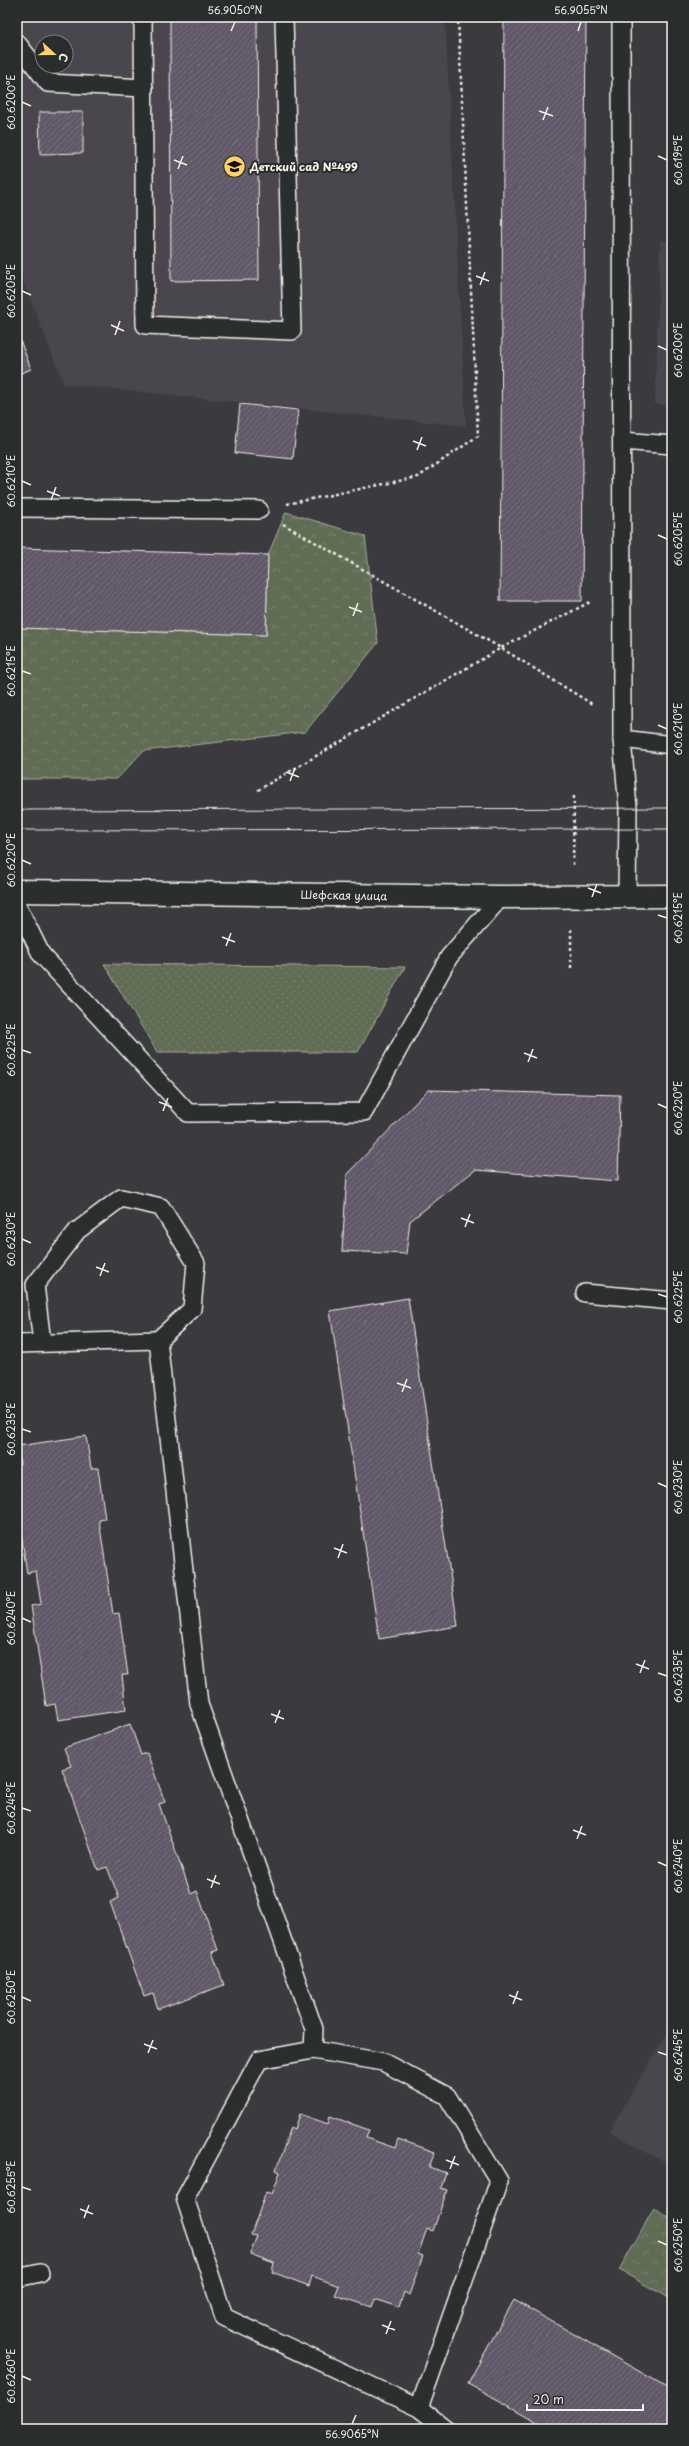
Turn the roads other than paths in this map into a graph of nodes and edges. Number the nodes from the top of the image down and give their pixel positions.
1 (143, 17) edge
2 (284, 17) edge
3 (621, 17) edge
4 (17, 43) edge
5 (144, 88) junction
6 (622, 441) junction
7 (672, 445) edge
8 (17, 508) edge
9 (259, 510) road end
10 (622, 731) junction
11 (672, 745) edge
12 (17, 891) edge
13 (501, 896) junction
14 (627, 896) junction
15 (672, 896) edge
16 (17, 905) edge
17 (584, 1293) dead end
18 (672, 1301) edge
19 (158, 1340) junction
20 (17, 1344) edge
21 (42, 1344) junction
22 (312, 2050) junction
23 (40, 2273) dead end
24 (17, 2278) edge
25 (419, 2408) junction
26 (446, 2429) edge

1 - 5 lane
2 - 5 lane
3 - 6 lane
4 - 5 lane
6 - 7 lane
6 - 10 lane
8 - 9 lane
10 - 11 lane
10 - 14 lane
12 - 13 main road, Шефская улица
13 - 14 main road, Шефская улица
13 - 16 lane
14 - 15 main road, Шефская улица
17 - 18 lane
19 - 21 lane
19 - 21 lane
19 - 22 lane
20 - 21 lane
22 - 25 lane
22 - 25 lane
23 - 24 lane
25 - 26 lane

